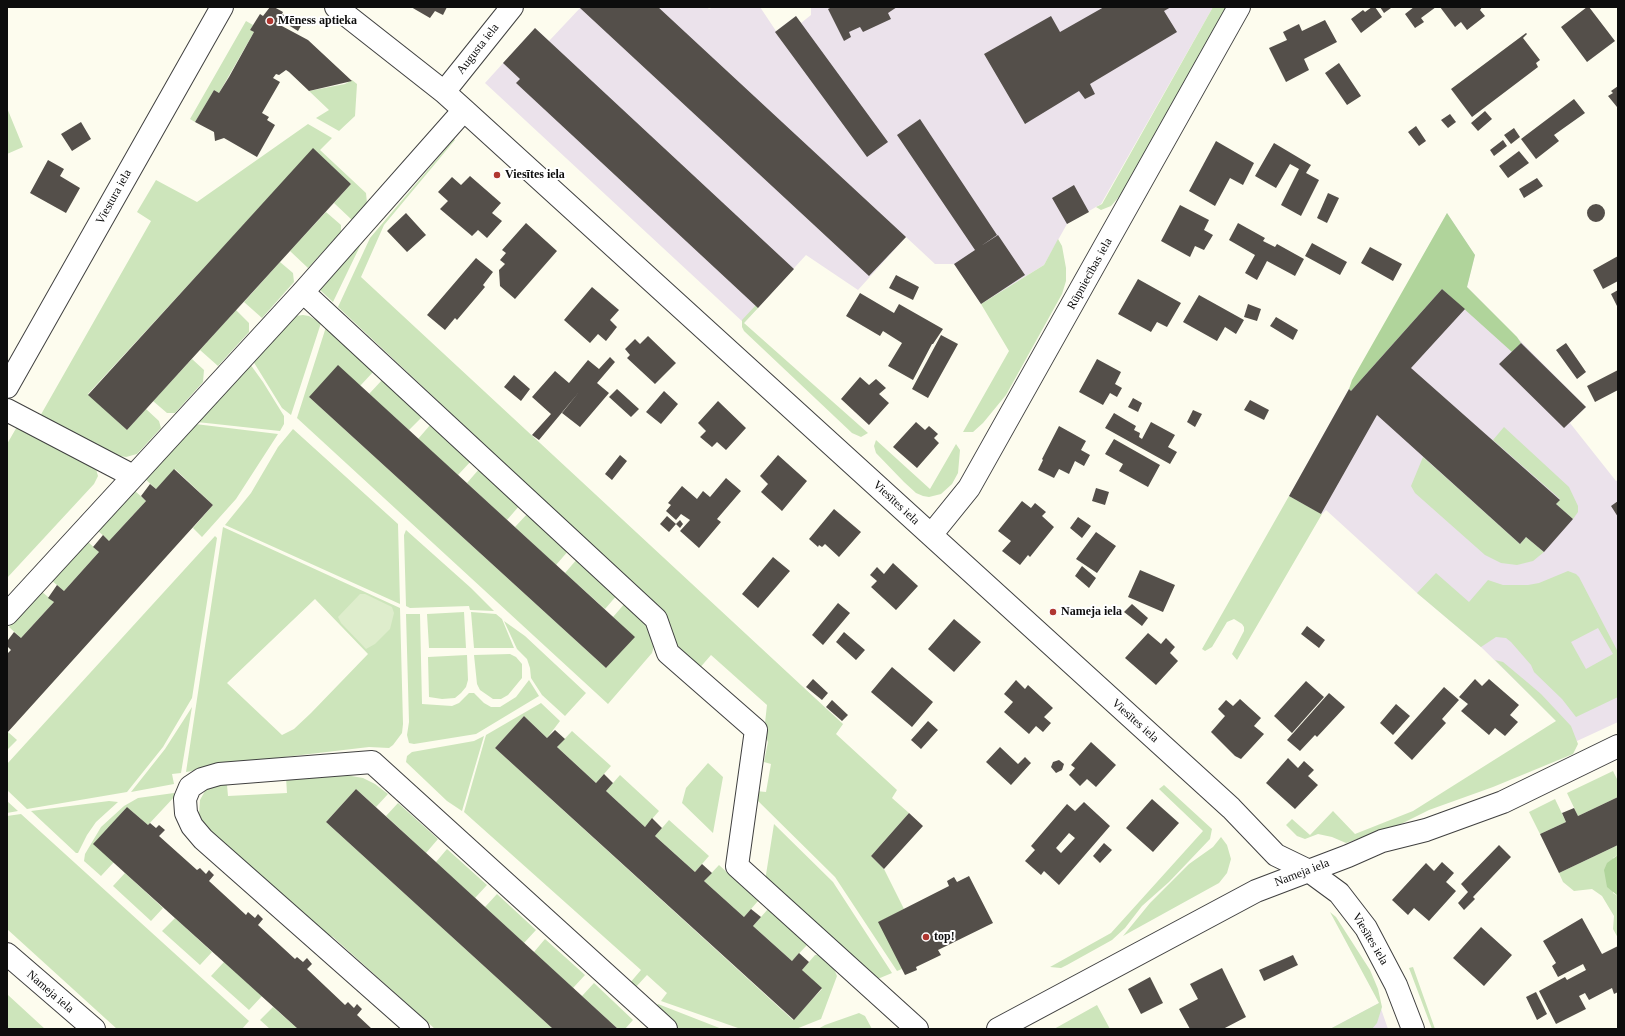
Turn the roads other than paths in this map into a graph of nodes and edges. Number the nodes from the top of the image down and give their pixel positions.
1 (222, 7) edge
2 (336, 7) edge
3 (512, 7) edge
4 (1239, 7) edge
5 (444, 92) junction
6 (464, 110) junction
7 (303, 292) junction
8 (7, 387) edge
9 (7, 410) edge
10 (134, 476) junction
11 (931, 535) junction
12 (7, 614) edge
13 (1618, 746) edge
14 (1309, 871) junction
15 (7, 954) edge
16 (94, 1029) edge
17 (418, 1029) edge
18 (666, 1029) edge
19 (917, 1029) edge
20 (998, 1029) edge
21 (1413, 1029) edge

1 - 8 street, Viestura iela
2 - 5 street, Viesītes iela
3 - 5 street, Augusta iela
4 - 11 street, Rūpniecības iela
5 - 6 street, Viesītes iela
6 - 7 street
6 - 11 street, Viesītes iela
7 - 10 street
7 - 19 street
9 - 10 street
10 - 12 street
11 - 14 street, Viesītes iela
13 - 14 street, Nameja iela
14 - 20 street, Nameja iela
14 - 21 street, Viesītes iela
15 - 16 street, Nameja iela
17 - 18 street

